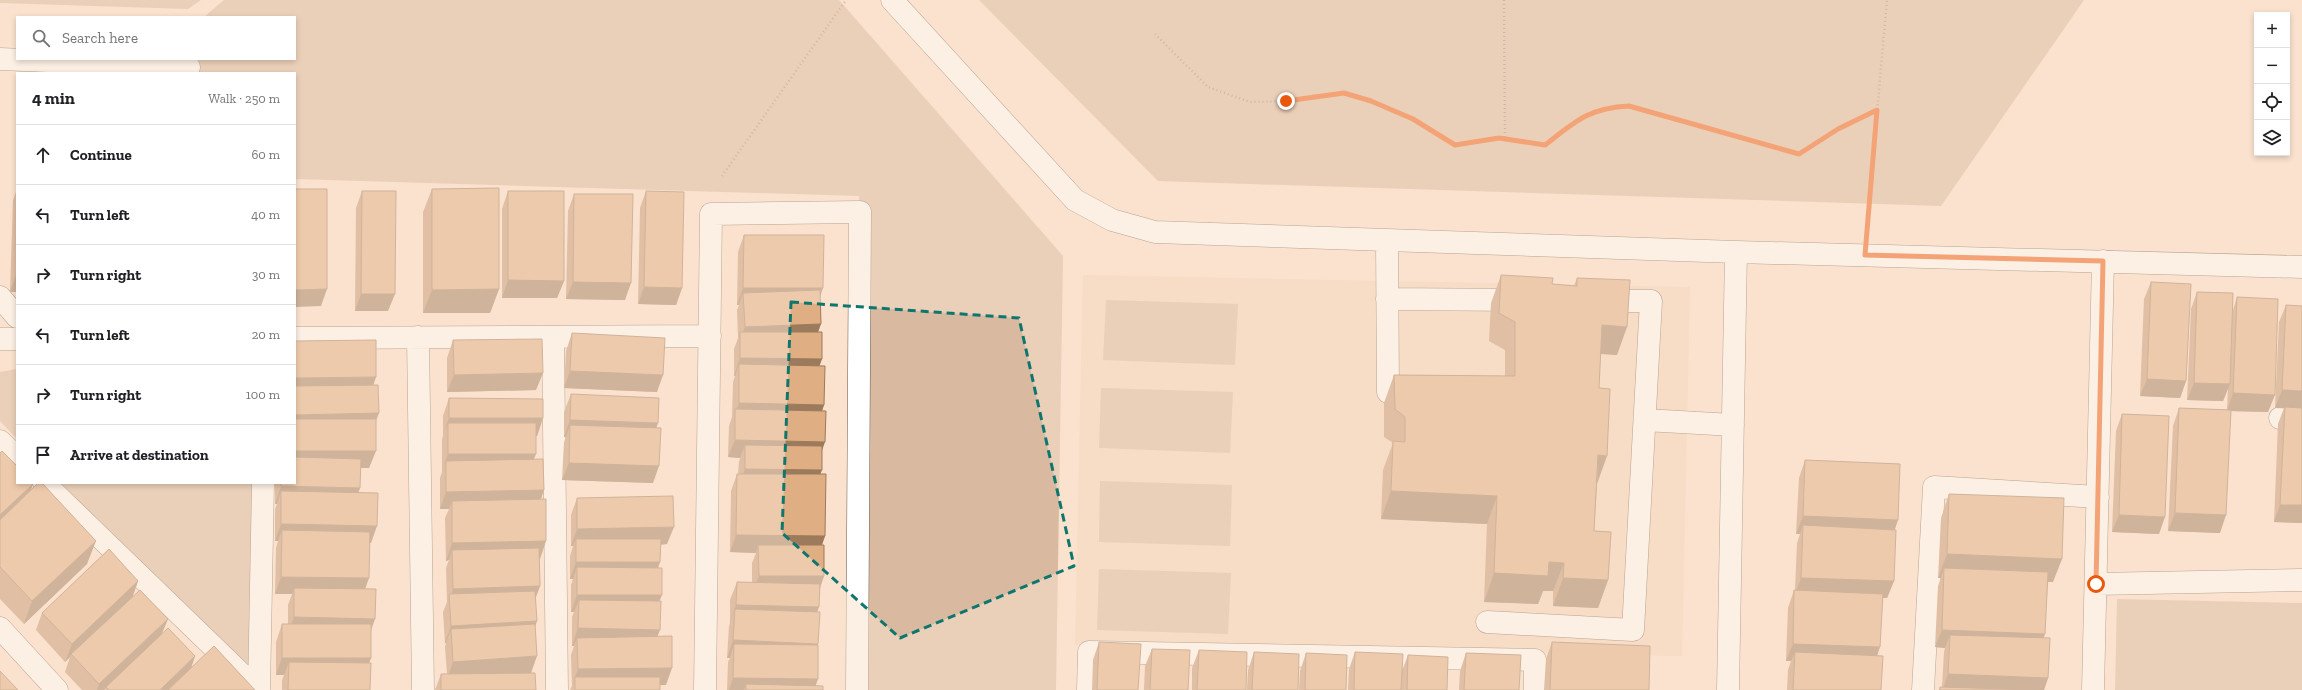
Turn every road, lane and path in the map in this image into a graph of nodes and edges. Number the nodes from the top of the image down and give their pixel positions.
1 (846, 0) edge
2 (892, 0) edge
3 (1504, 0) edge
4 (1887, 0) edge
5 (1155, 34) dead end
6 (0, 59) edge
7 (16, 60) edge
8 (24, 60) edge
9 (189, 67) dead end
10 (1877, 110) junction
11 (1505, 139) junction
12 (722, 176) dead end
13 (1387, 240) junction
14 (1736, 252) junction
15 (1865, 255) junction
16 (2103, 261) junction
17 (2302, 267) edge
18 (0, 297) edge
19 (1387, 299) junction
20 (1543, 300) edge
21 (1582, 301) edge
22 (16, 316) edge
23 (710, 336) junction
24 (418, 337) junction
25 (554, 337) junction
26 (296, 338) edge
27 (0, 339) edge
28 (16, 339) edge
29 (1388, 392) dead end
30 (2280, 418) dead end
31 (2302, 419) edge
32 (1645, 420) junction
33 (1733, 425) junction
34 (0, 440) edge
35 (16, 456) edge
36 (45, 484) edge
37 (263, 484) edge
38 (2098, 497) junction
39 (2302, 580) edge
40 (2096, 584) junction
41 (1487, 622) dead end
42 (0, 628) edge
43 (57, 690) edge
44 (258, 690) edge
45 (423, 690) edge
46 (557, 690) edge
47 (706, 690) edge
48 (857, 690) edge
49 (1088, 690) edge
50 (1535, 690) edge
51 (1728, 690) edge
52 (1923, 690) edge
53 (2093, 690) edge

1 - 12 path
2 - 13 street
3 - 11 path
4 - 10 path
5 - 11 path
6 - 7 street
8 - 9 street
10 - 11 path
10 - 15 path
13 - 14 street
13 - 19 street
14 - 15 street
14 - 33 street
15 - 16 street
16 - 17 street
16 - 38 street
18 - 22 street
19 - 20 street
19 - 29 street
21 - 32 street
23 - 25 street
23 - 47 street
23 - 48 street
24 - 25 street
24 - 26 street
24 - 45 street
25 - 46 street
27 - 28 street
30 - 31 street
32 - 33 street
32 - 41 street
33 - 51 street
34 - 35 street
36 - 44 street
37 - 44 street
38 - 40 street
38 - 52 street
39 - 40 street
40 - 53 street
42 - 43 street
49 - 50 street

